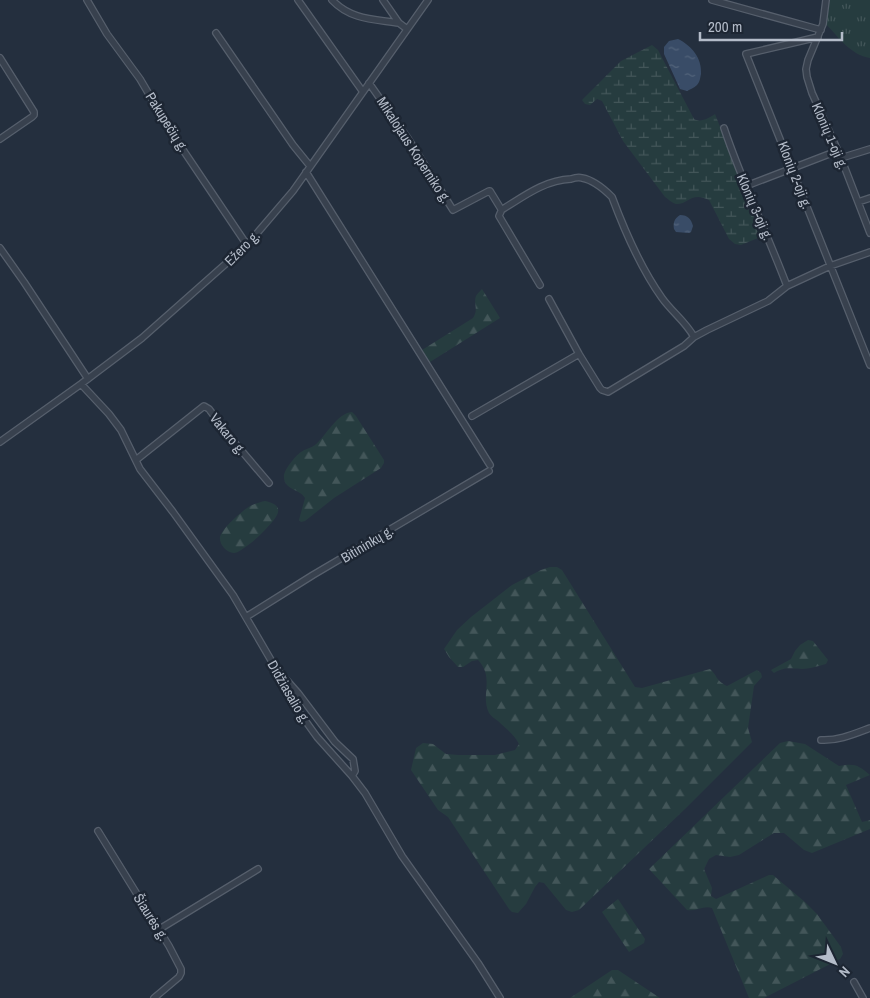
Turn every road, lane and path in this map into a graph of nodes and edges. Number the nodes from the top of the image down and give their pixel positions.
1 (87, 0) edge
2 (298, 0) edge
3 (332, 0) edge
4 (384, 0) edge
5 (428, 0) edge
6 (712, 0) edge
7 (826, 0) edge
8 (399, 23) junction
9 (407, 29) junction
10 (821, 30) junction
11 (216, 33) dead end
12 (818, 37) junction
13 (0, 58) edge
14 (369, 83) junction
15 (363, 92) junction
16 (724, 128) dead end
17 (0, 139) edge
18 (870, 149) edge
19 (837, 151) junction
20 (841, 158) junction
21 (310, 166) junction
22 (792, 169) junction
23 (306, 172) junction
24 (746, 186) junction
25 (870, 198) edge
26 (858, 202) junction
27 (502, 209) junction
28 (870, 233) edge
29 (247, 245) junction
30 (0, 248) edge
31 (870, 252) edge
32 (830, 266) junction
33 (540, 285) dead end
34 (787, 286) junction
35 (549, 299) dead end
36 (694, 337) junction
37 (579, 354) junction
38 (870, 365) edge
39 (88, 379) junction
40 (81, 384) junction
41 (472, 416) dead end
42 (0, 442) edge
43 (136, 460) junction
44 (269, 483) dead end
45 (246, 617) junction
46 (275, 667) junction
47 (870, 728) edge
48 (821, 740) dead end
49 (352, 776) junction
50 (98, 830) dead end
51 (258, 869) dead end
52 (158, 930) junction
53 (854, 982) dead end
54 (154, 998) edge
55 (500, 998) edge
56 (863, 998) edge

1 - 29 street, Pakupečių g.
2 - 15 street
3 - 8 street
4 - 8 street
5 - 9 street, Ežero g.
6 - 10 street
7 - 10 street, Klonių 1-oji g.
8 - 9 street
9 - 14 street, Ežero g.
10 - 12 street, Klonių 1-oji g.
11 - 21 street
12 - 19 street, Klonių 1-oji g.
12 - 22 street, Klonių 2-oji g.
13 - 17 street
14 - 15 street, Ežero g.
14 - 27 street, Mikalojaus Koperniko g.
15 - 21 street, Ežero g.
16 - 24 street, Klonių 3-oji g.
18 - 20 street
19 - 20 street, Klonių 1-oji g.
19 - 22 street
20 - 26 street, Klonių 1-oji g.
21 - 23 street, Ežero g.
22 - 24 street
22 - 32 street, Klonių 2-oji g.
23 - 29 street, Ežero g.
23 - 45 street, Bitininkų g.
24 - 34 street, Klonių 3-oji g.
25 - 26 street
26 - 28 street, Klonių 1-oji g.
27 - 33 street
27 - 36 street
29 - 39 street, Ežero g.
30 - 39 street
31 - 32 street
32 - 34 street
32 - 38 street, Klonių 2-oji g.
34 - 36 street
35 - 37 street
36 - 37 street
37 - 41 street
39 - 40 street, Ežero g.
40 - 42 street, Ežero g.
40 - 43 street, Didžiasalio g.
43 - 44 street, Vakaro g.
43 - 45 street, Didžiasalio g.
45 - 46 street, Didžiasalio g.
46 - 49 street, Didžiasalio g.
46 - 49 street
47 - 48 street
49 - 55 street, Didžiasalio g.
50 - 52 street, Šiaurės g.
51 - 52 street
52 - 54 street, Šiaurės g.
53 - 56 street

